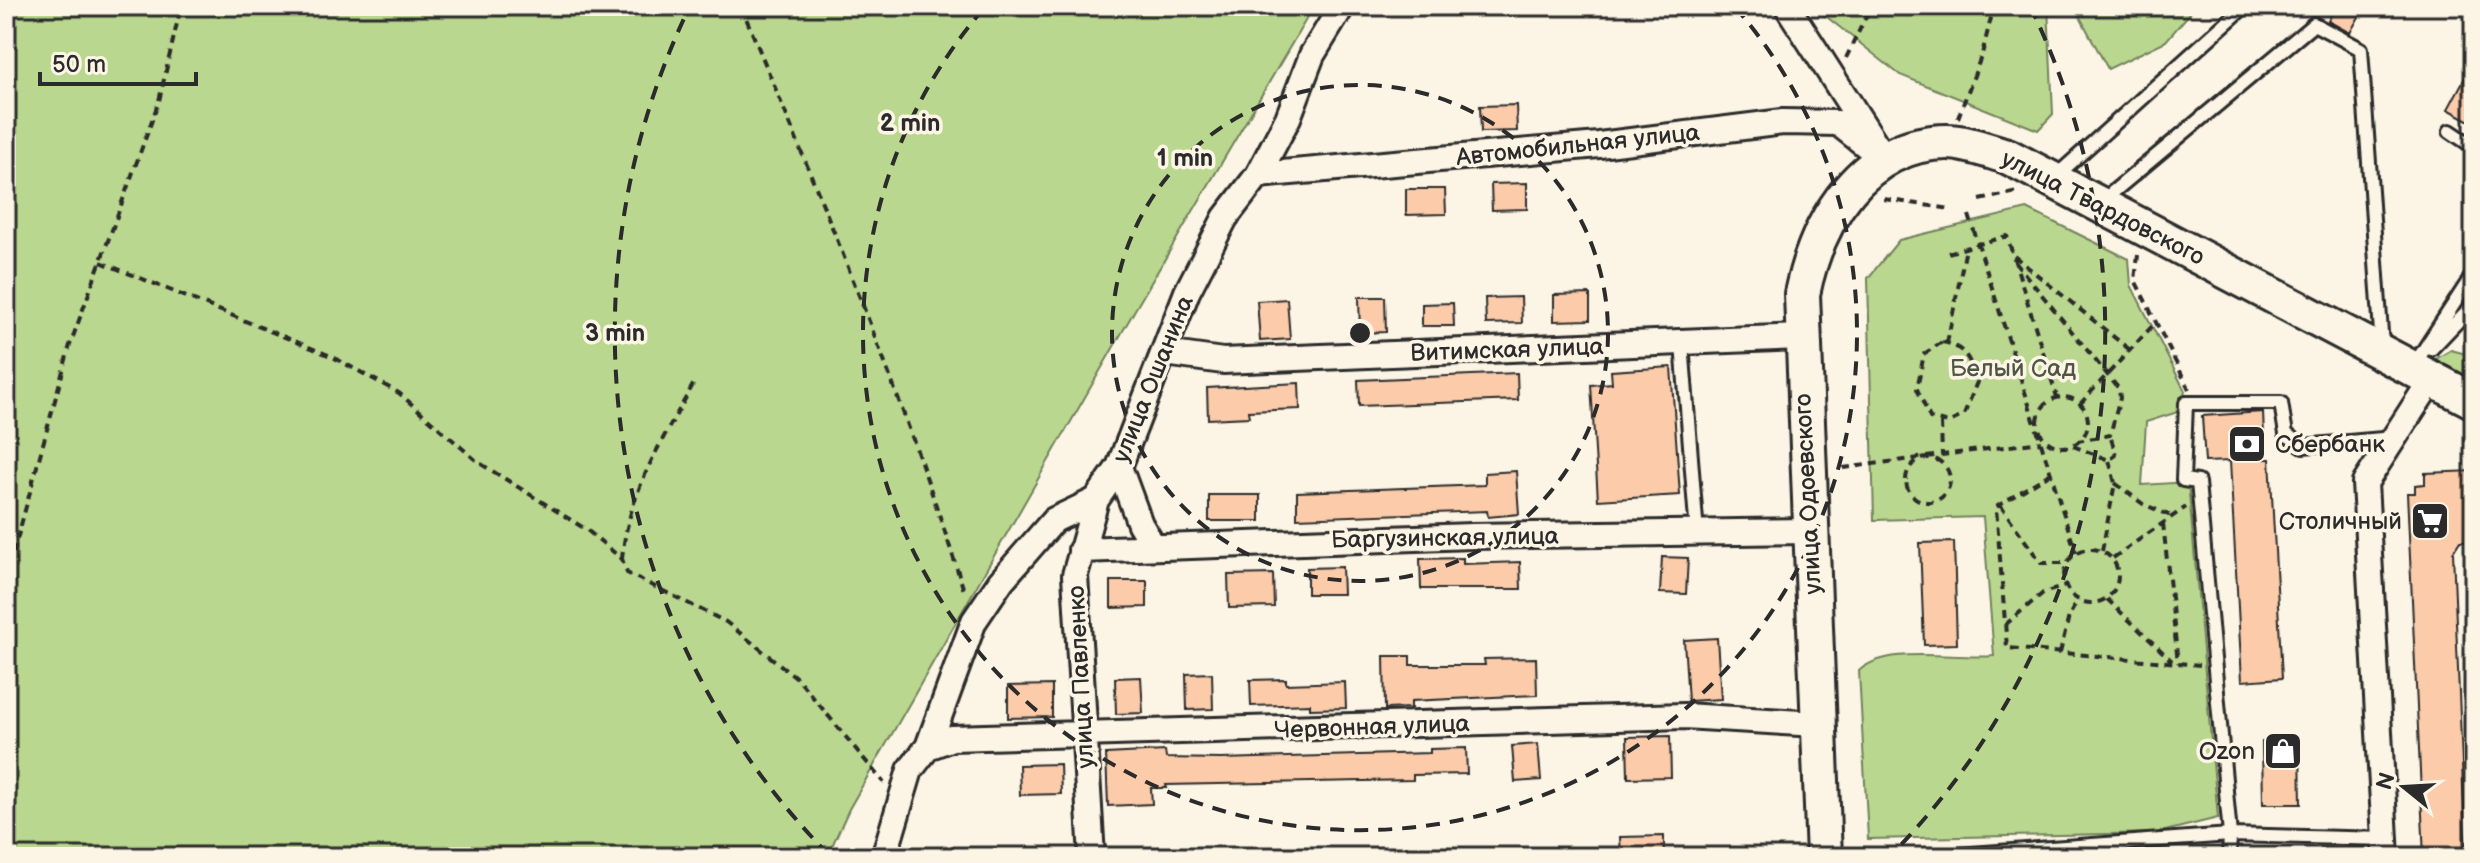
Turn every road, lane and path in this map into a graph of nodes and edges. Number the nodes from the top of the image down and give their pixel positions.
1 (181, 6) edge
2 (741, 6) edge
3 (1342, 6) edge
4 (1787, 6) edge
5 (1871, 6) edge
6 (1994, 6) edge
7 (2245, 6) edge
8 (1836, 78) junction
9 (2450, 131) dead end
10 (1949, 142) junction
11 (2474, 147) edge
12 (1885, 160) junction
13 (1258, 175) junction
14 (2052, 180) junction
15 (2019, 191) dead end
16 (1884, 199) dead end
17 (1980, 200) dead end
18 (2098, 204) junction
19 (1951, 209) dead end
20 (1969, 215) dead end
21 (1978, 245) junction
22 (1966, 248) junction
23 (2139, 248) dead end
24 (1948, 253) dead end
25 (2012, 255) junction
26 (101, 262) junction
27 (2015, 262) junction
28 (2474, 273) edge
29 (2474, 304) edge
30 (2156, 322) junction
31 (1801, 337) junction
32 (1947, 343) junction
33 (1682, 344) junction
34 (2130, 350) junction
35 (1165, 353) junction
36 (2409, 367) junction
37 (2108, 374) junction
38 (694, 383) dead end
39 (2057, 397) junction
40 (2474, 401) edge
41 (2197, 403) junction
42 (2080, 404) junction
43 (1941, 423) junction
44 (2037, 429) junction
45 (2110, 435) junction
46 (2394, 438) junction
47 (2094, 439) junction
48 (2078, 441) junction
49 (2041, 442) junction
50 (2071, 445) junction
51 (2088, 449) junction
52 (1942, 455) junction
53 (1925, 457) junction
54 (2109, 460) junction
55 (1119, 467) junction
56 (1843, 468) dead end
57 (2051, 473) junction
58 (2115, 483) junction
59 (2200, 497) junction
60 (1096, 500) junction
61 (2000, 505) junction
62 (2172, 516) junction
63 (2163, 523) junction
64 (1810, 531) junction
65 (1697, 534) junction
66 (1153, 546) junction
67 (1081, 550) junction
68 (2102, 551) junction
69 (2076, 553) junction
70 (2113, 558) junction
71 (622, 559) junction
72 (2067, 563) junction
73 (6, 580) edge
74 (2066, 586) junction
75 (2107, 599) junction
76 (2078, 600) junction
77 (974, 621) junction
78 (2005, 625) junction
79 (2060, 653) junction
80 (2176, 663) junction
81 (2214, 666) junction
82 (1817, 724) junction
83 (1084, 736) junction
84 (928, 747) junction
85 (900, 801) junction
86 (2230, 835) junction
87 (2385, 848) edge
88 (2140, 851) edge
89 (884, 857) edge
90 (1092, 857) edge
91 (1824, 857) edge
92 (1929, 857) edge
93 (2229, 857) edge

1 - 26 path
2 - 77 path
3 - 13 street, улица Ошанина
4 - 8 street
5 - 8 path
6 - 10 path
7 - 14 lane
8 - 12 street
9 - 11 lane
10 - 12 street, улица Твардовского
10 - 14 street, улица Твардовского
12 - 13 street, Автомобильная улица
12 - 31 street, улица Одоевского
13 - 35 street, улица Ошанина
14 - 18 street, улица Твардовского
15 - 17 path
16 - 19 path
18 - 36 street, улица Твардовского
18 - 36 lane
20 - 21 path
21 - 22 path
21 - 25 path
21 - 44 path
22 - 24 path
22 - 32 path
23 - 30 path
25 - 27 path
25 - 34 path
26 - 71 path
26 - 73 path
27 - 37 path
27 - 39 path
28 - 36 lane
29 - 36 lane
30 - 34 path
30 - 41 path
31 - 33 street, Витимская улица
31 - 64 street, улица Одоевского
32 - 43 path
32 - 43 path
33 - 35 street, Витимская улица
33 - 65 lane
34 - 37 path
35 - 55 street, улица Ошанина
36 - 40 street, улица Твардовского
36 - 46 street
37 - 42 path
37 - 45 path
38 - 71 path
39 - 42 path
39 - 44 path
41 - 46 lane
41 - 59 lane
42 - 48 path
43 - 52 path
44 - 49 path
44 - 50 path
45 - 47 path
45 - 54 path
46 - 87 street
47 - 48 path
47 - 51 path
48 - 50 path
49 - 52 path
49 - 57 path
50 - 51 path
51 - 54 path
52 - 53 path
53 - 53 path
53 - 56 path
54 - 58 path
55 - 60 street, улица Ошанина
55 - 66 street
57 - 61 path
57 - 69 path
58 - 62 path
58 - 68 path
59 - 62 path
59 - 81 lane
60 - 67 street, улица Павленко
60 - 77 street, улица Ошанина
61 - 72 path
61 - 78 path
62 - 63 path
63 - 70 path
63 - 80 path
64 - 65 street, Баргузинская улица
64 - 82 street, улица Одоевского
65 - 66 street, Баргузинская улица
66 - 67 street, Баргузинская улица
67 - 83 street, улица Павленко
68 - 69 path
68 - 70 path
69 - 72 path
70 - 75 path
71 - 85 path
72 - 74 path
74 - 76 path
74 - 78 path
75 - 76 path
75 - 80 path
76 - 79 path
77 - 84 street, улица Ошанина
78 - 79 path
79 - 80 path
80 - 81 path
81 - 86 lane
82 - 83 street, Червонная улица
82 - 91 street, улица Одоевского
83 - 84 street, Червонная улица
83 - 90 street, улица Павленко
84 - 85 street, улица Ошанина
85 - 89 street, улица Ошанина
86 - 87 lane
86 - 88 lane
86 - 93 lane
88 - 92 lane

